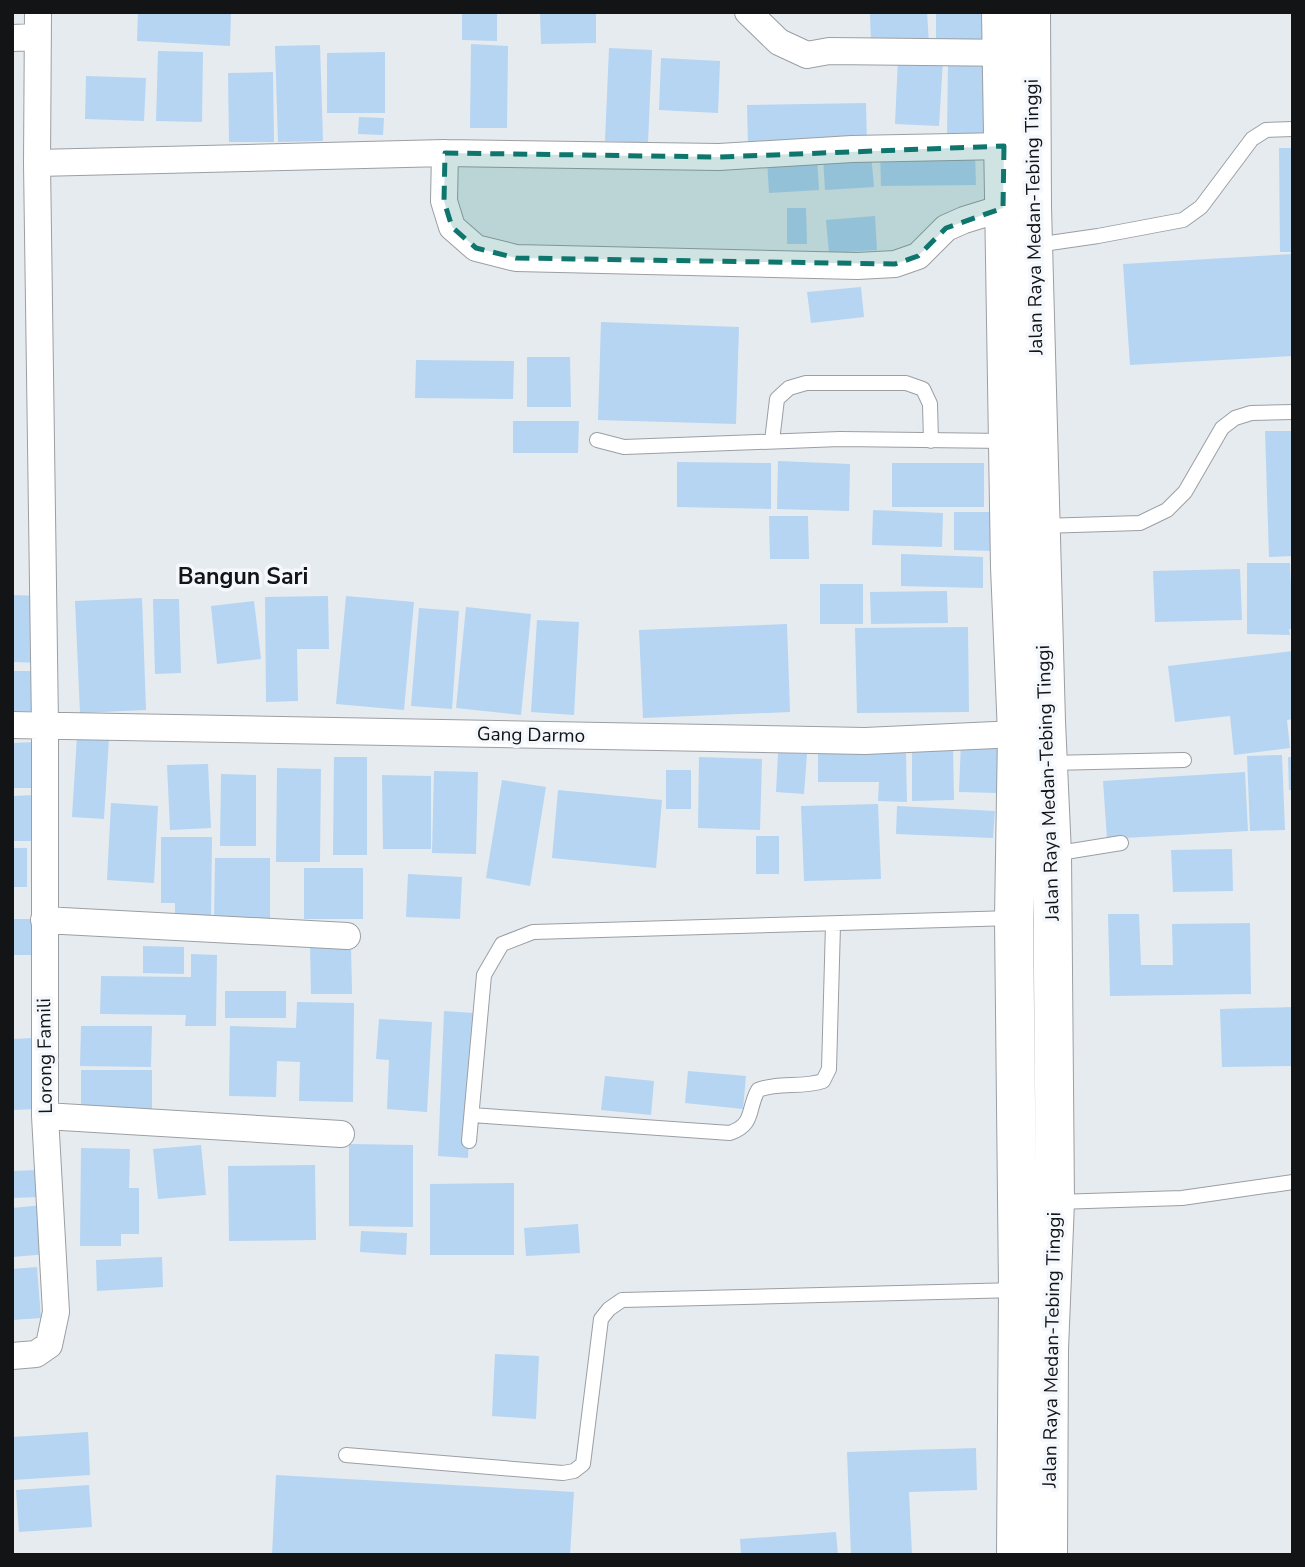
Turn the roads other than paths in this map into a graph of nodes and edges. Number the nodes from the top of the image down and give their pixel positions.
1 (748, 12) edge
2 (1001, 12) edge
3 (1031, 12) edge
4 (30, 29) edge
5 (1016, 53) junction
6 (1293, 129) edge
7 (1004, 146) junction
8 (445, 153) junction
9 (37, 163) junction
10 (1003, 208) junction
11 (1034, 245) junction
12 (1293, 412) edge
13 (597, 440) dead end
14 (772, 441) junction
15 (931, 441) junction
16 (1008, 441) junction
17 (1041, 526) junction
18 (12, 725) edge
19 (45, 725) junction
20 (1017, 734) junction
21 (1184, 760) dead end
22 (1048, 763) junction
23 (1121, 843) dead end
24 (1052, 854) junction
25 (1014, 918) junction
26 (44, 920) junction
27 (833, 925) junction
28 (347, 936) dead end
29 (472, 1115) junction
30 (45, 1116) junction
31 (341, 1134) dead end
32 (469, 1141) dead end
33 (1293, 1182) edge
34 (1055, 1202) junction
35 (1018, 1290) junction
36 (12, 1356) edge
37 (346, 1455) dead end
38 (1016, 1555) edge
39 (1048, 1555) edge

1 - 5 street
2 - 5 highway, Jalan Raya Medan-Tebing Tinggi
3 - 5 highway, Jalan Raya Medan-Tebing Tinggi
4 - 9 street, Lorong Famili
5 - 7 highway, Jalan Raya Medan-Tebing Tinggi
5 - 11 highway, Jalan Raya Medan-Tebing Tinggi
6 - 11 lane
7 - 8 street
7 - 10 highway, Jalan Raya Medan-Tebing Tinggi
8 - 9 street
8 - 10 street
9 - 19 street, Lorong Famili
10 - 16 highway, Jalan Raya Medan-Tebing Tinggi
11 - 17 highway, Jalan Raya Medan-Tebing Tinggi
12 - 17 lane
13 - 14 lane
14 - 15 lane
14 - 15 lane
15 - 16 lane
16 - 20 highway, Jalan Raya Medan-Tebing Tinggi
17 - 22 highway, Jalan Raya Medan-Tebing Tinggi
18 - 19 street, Gang Darmo
19 - 20 street, Gang Darmo
19 - 26 street, Lorong Famili
20 - 25 highway, Jalan Raya Medan-Tebing Tinggi
21 - 22 lane
22 - 24 highway, Jalan Raya Medan-Tebing Tinggi
23 - 24 lane
24 - 34 highway, Jalan Raya Medan-Tebing Tinggi
25 - 27 lane
25 - 35 highway, Jalan Raya Medan-Tebing Tinggi
26 - 28 street
26 - 30 street, Lorong Famili
27 - 29 lane
27 - 29 lane
29 - 32 lane
30 - 31 street
30 - 36 street, Lorong Famili
33 - 34 lane
34 - 39 highway, Jalan Raya Medan-Tebing Tinggi
35 - 37 lane
35 - 38 highway, Jalan Raya Medan-Tebing Tinggi

